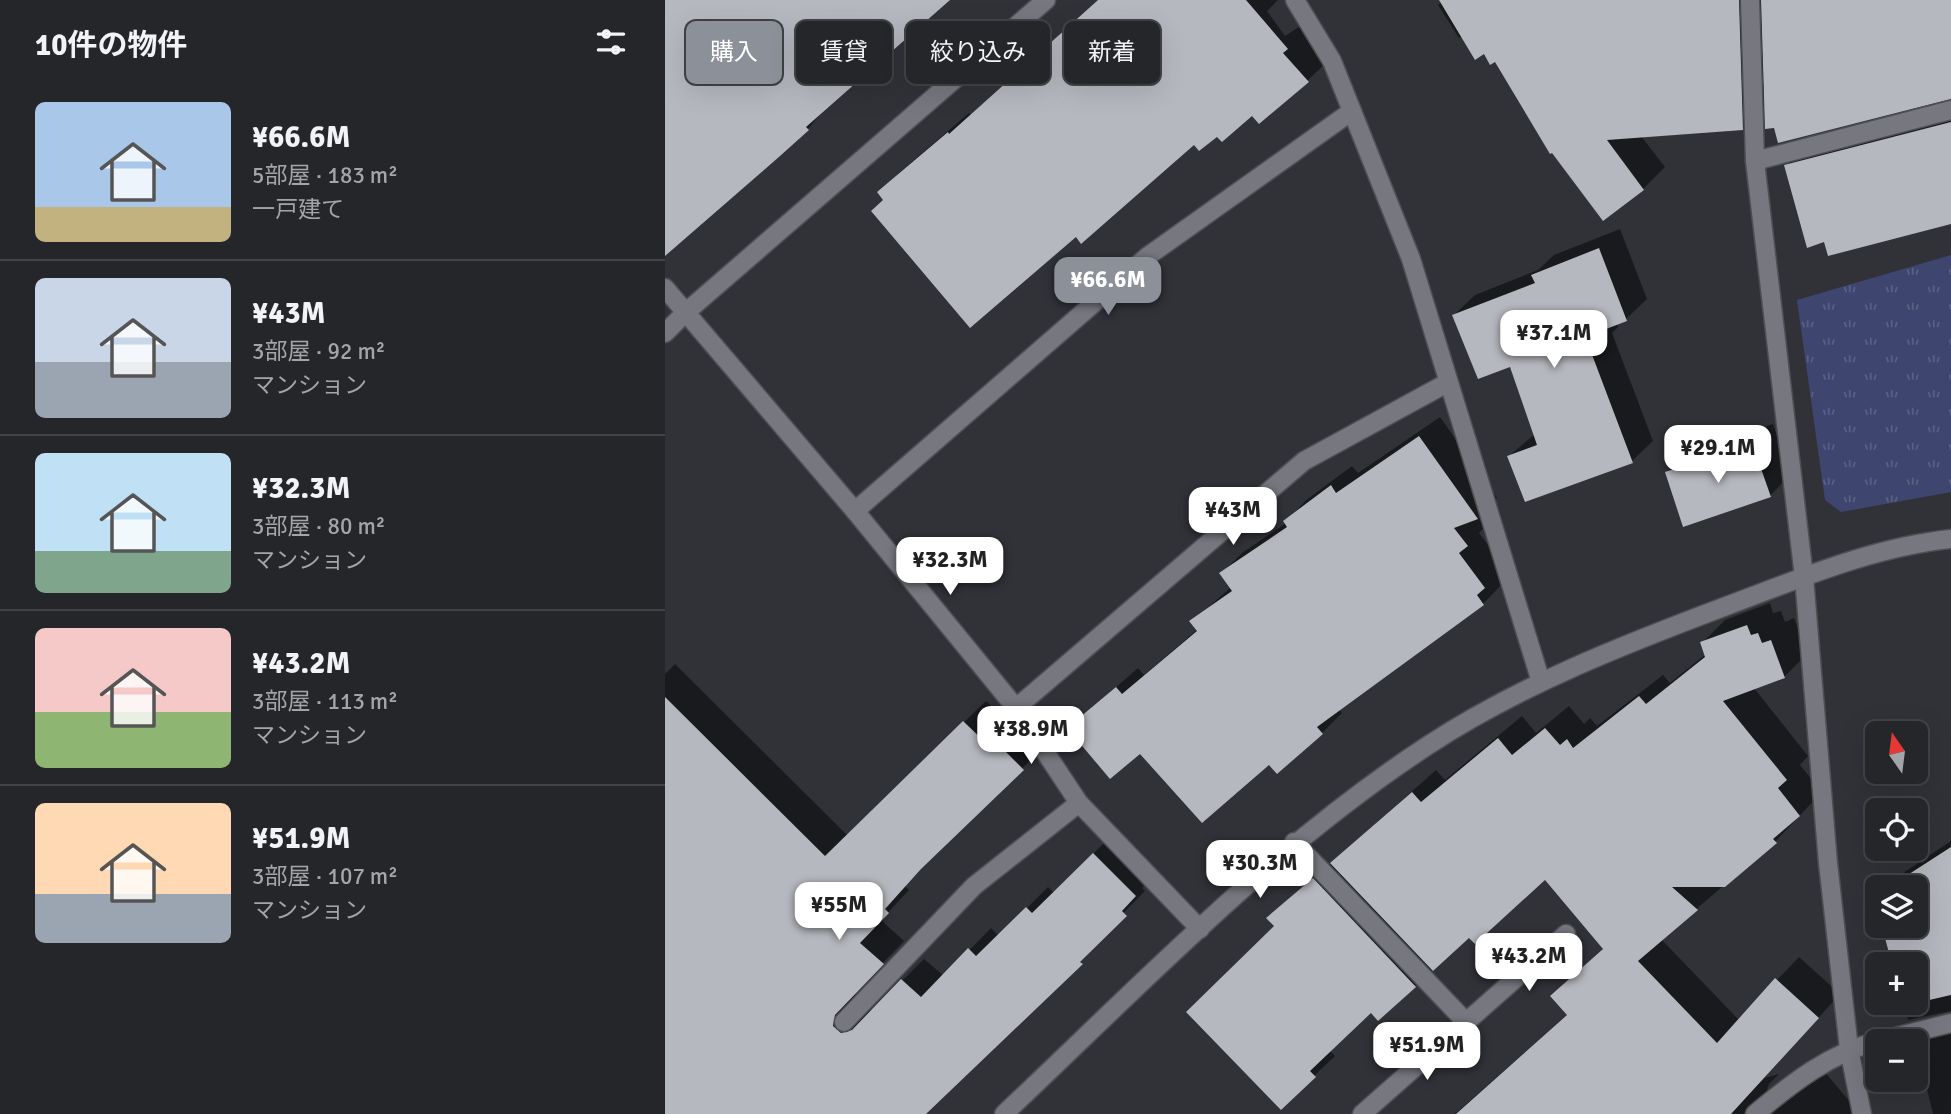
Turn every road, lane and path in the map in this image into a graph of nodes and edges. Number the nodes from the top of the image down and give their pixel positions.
1 (1047, 0) edge
2 (1295, 0) edge
3 (1750, 0) edge
4 (1951, 110) edge
5 (1352, 111) junction
6 (1755, 160) junction
7 (665, 288) edge
8 (685, 313) junction
9 (665, 333) edge
10 (1447, 383) junction
11 (855, 511) junction
12 (1951, 539) edge
13 (1804, 577) junction
14 (1541, 682) junction
15 (1016, 708) junction
16 (1079, 803) junction
17 (1294, 842) junction
18 (1200, 929) junction
19 (1566, 934) dead end
20 (844, 1022) dead end
21 (1466, 1022) junction
22 (1951, 1023) edge
23 (1927, 1029) edge
24 (1865, 1045) edge
25 (1849, 1049) junction
26 (1005, 1114) edge
27 (1362, 1114) edge
28 (1755, 1114) edge
29 (1862, 1114) edge

1 - 8 street
2 - 5 street
3 - 6 street
4 - 6 street
5 - 10 street
5 - 11 street
6 - 13 street
7 - 8 street
8 - 9 street
8 - 11 street
10 - 14 street
10 - 15 street
11 - 15 street
12 - 13 street
13 - 14 street
13 - 25 street
14 - 17 street
15 - 16 street
16 - 18 street
16 - 20 street
17 - 18 street
17 - 21 street
18 - 26 street
19 - 21 street
21 - 27 street
22 - 23 street
24 - 25 street
25 - 28 street
25 - 29 street

